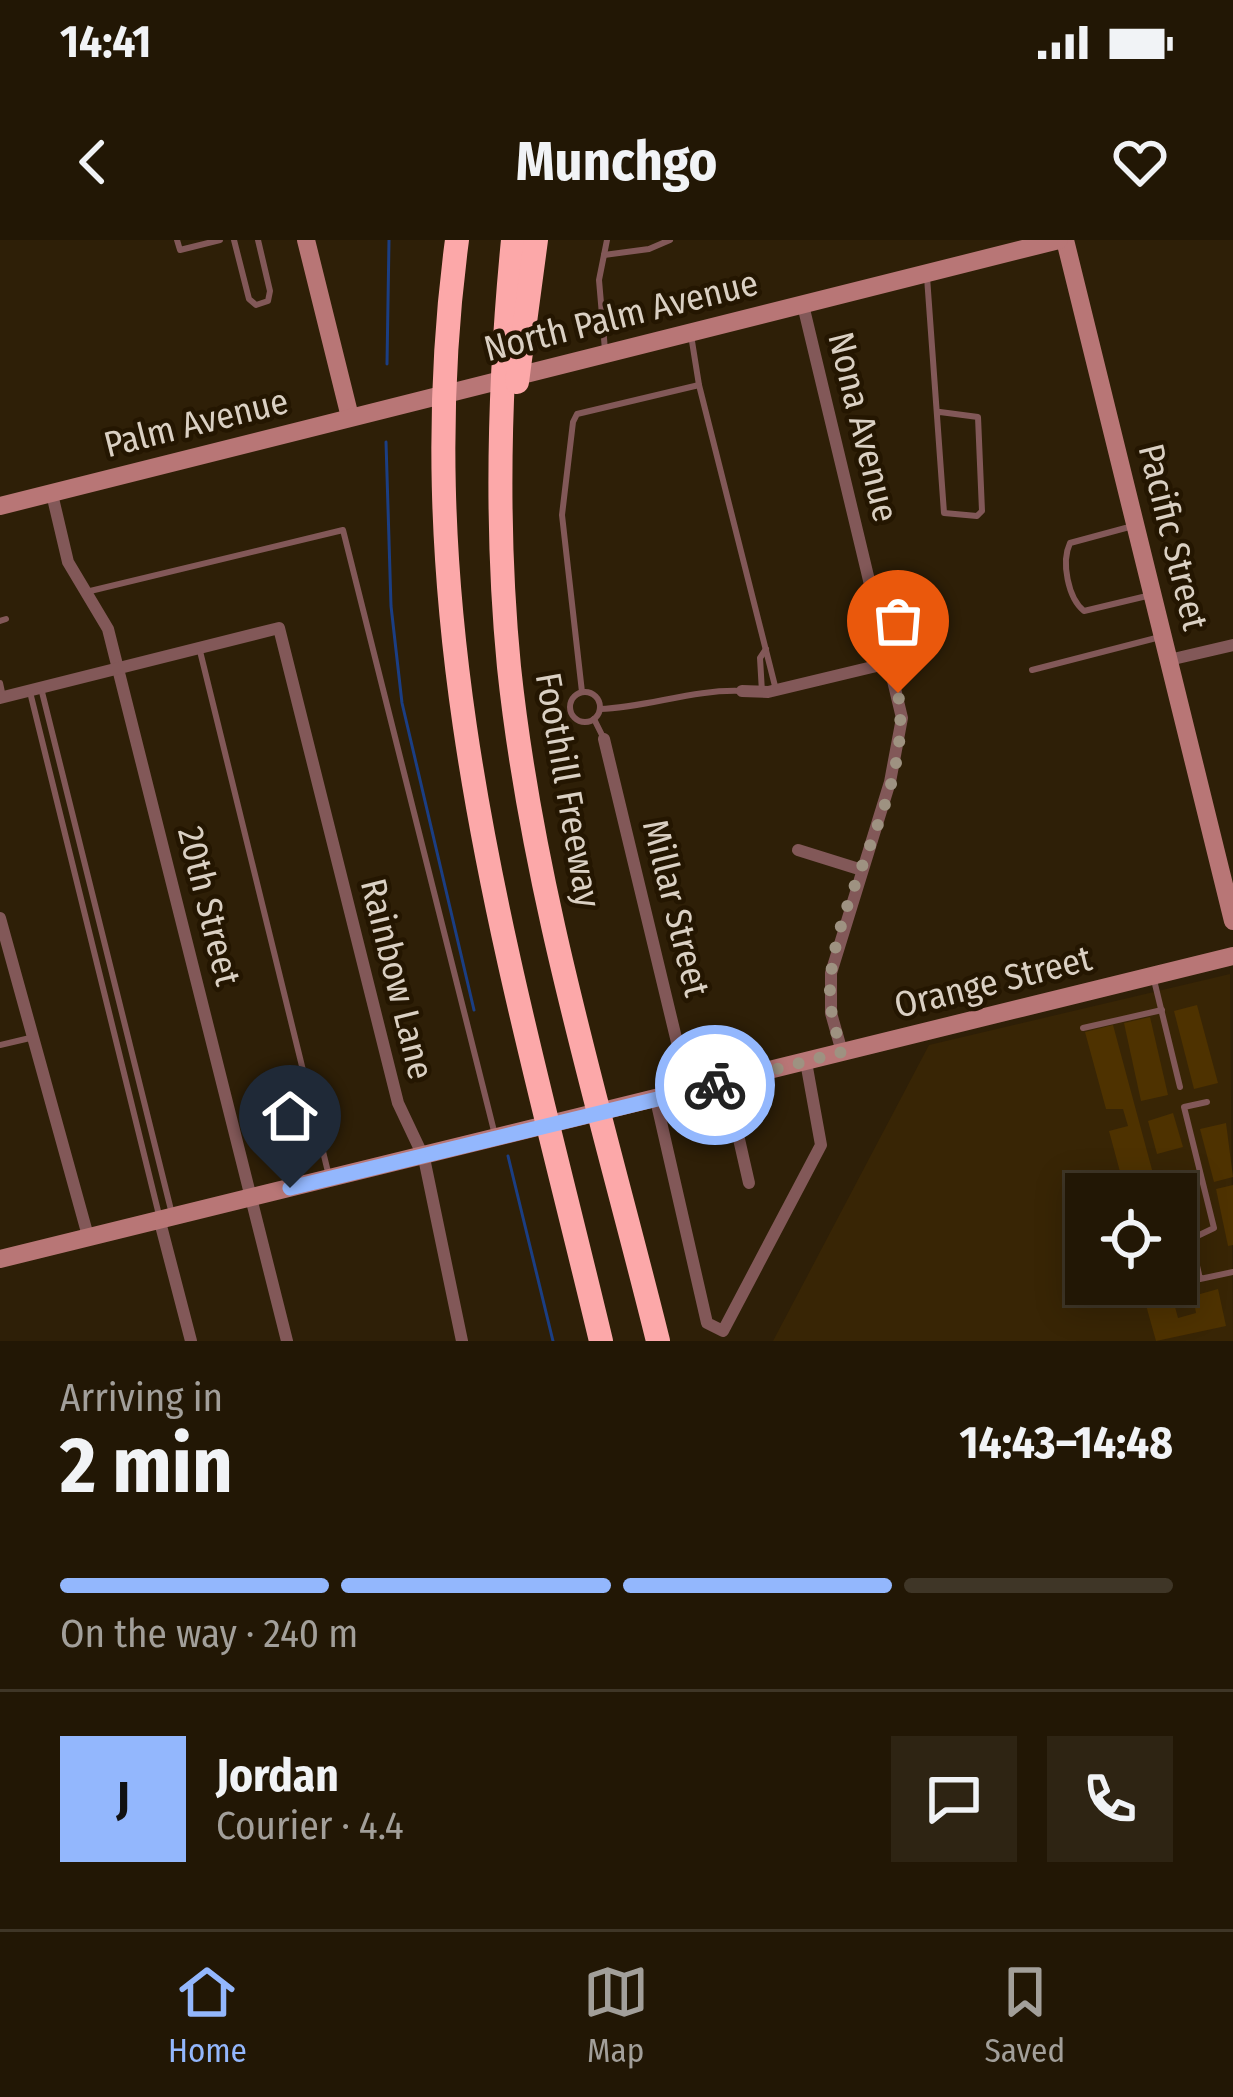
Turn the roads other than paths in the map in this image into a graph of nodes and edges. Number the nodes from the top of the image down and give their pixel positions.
1 (177, 240) edge
2 (220, 240) edge
3 (234, 240) edge
4 (257, 240) edge
5 (306, 240) edge
6 (458, 240) edge
7 (513, 240) edge
8 (536, 240) edge
9 (607, 240) edge
10 (670, 240) edge
11 (1062, 240) edge
12 (604, 255) junction
13 (927, 273) junction
14 (802, 304) junction
15 (690, 332) junction
16 (606, 353) junction
17 (699, 385) junction
18 (409, 402) joint
19 (940, 412) junction
20 (350, 417) junction
21 (52, 494) junction
22 (0, 506) edge
23 (1137, 525) junction
24 (86, 592) junction
25 (1154, 594) junction
26 (1164, 636) junction
27 (1233, 645) edge
28 (199, 647) junction
29 (766, 649) junction
30 (1169, 660) junction
31 (890, 663) junction
32 (509, 666) junction
33 (118, 667) junction
34 (1032, 670) dead end
35 (35, 689) junction
36 (742, 691) joint
37 (769, 691) junction
38 (581, 692) junction
39 (1, 693) edge
40 (600, 709) junction
41 (594, 719) junction
42 (604, 739) joint
43 (798, 850) dead end
44 (862, 870) junction
45 (0, 918) edge
46 (1233, 921) edge
47 (1233, 956) edge
48 (1153, 976) junction
49 (1162, 1010) junction
50 (1083, 1028) dead end
51 (30, 1038) junction
52 (0, 1045) edge
53 (842, 1052) junction
54 (806, 1062) junction
55 (726, 1082) junction
56 (1180, 1087) dead end
57 (689, 1092) junction
58 (656, 1100) junction
59 (1207, 1102) dead end
60 (502, 1139) junction
61 (424, 1157) junction
62 (330, 1179) junction
63 (749, 1183) dead end
64 (250, 1197) junction
65 (166, 1217) junction
66 (88, 1236) junction
67 (1197, 1236) edge
68 (0, 1259) edge
69 (1197, 1266) edge
70 (1233, 1272) edge
71 (191, 1341) edge
72 (287, 1341) edge
73 (462, 1341) edge
74 (601, 1341) edge
75 (658, 1341) edge

1 - 2 lane
3 - 4 lane
5 - 20 street
6 - 74 highway
7 - 32 highway, Foothill Freeway
8 - 32 highway
9 - 12 lane
10 - 12 lane
11 - 13 street, North Palm Avenue
11 - 23 street, Pacific Street
12 - 16 lane
13 - 14 street, North Palm Avenue
13 - 19 lane
14 - 15 street, North Palm Avenue
14 - 31 street, Nona Avenue
15 - 16 street, North Palm Avenue
15 - 17 lane
16 - 18 street, North Palm Avenue
17 - 29 lane
17 - 38 lane
18 - 20 street, Palm Avenue
19 - 19 lane
20 - 21 street, Palm Avenue
21 - 22 street, Palm Avenue
21 - 24 street, 20th Street
23 - 25 street, Pacific Street
23 - 25 lane
24 - 33 street, 20th Street
24 - 60 lane
25 - 26 street, Pacific Street
26 - 30 street, Pacific Street
26 - 34 lane
27 - 30 street
28 - 33 street
28 - 61 street, Rainbow Lane
28 - 62 lane
29 - 37 lane
29 - 37 lane
30 - 46 street, Pacific Street
31 - 37 street
31 - 44 street, Nona Avenue
32 - 75 highway, Foothill Freeway
33 - 35 street
33 - 64 street, 20th Street
35 - 39 street
35 - 65 lane
35 - 65 lane
36 - 37 street
36 - 40 lane
38 - 40 lane
38 - 41 lane
40 - 41 lane
41 - 42 lane
42 - 57 street, Millar Street
43 - 44 street
44 - 53 street, Nona Avenue
45 - 51 street
47 - 48 street, Orange Street
48 - 49 lane
48 - 53 street, Orange Street
49 - 50 lane
49 - 56 lane
51 - 52 lane
51 - 66 street
53 - 54 street, Orange Street
54 - 55 street, Orange Street
54 - 58 street
55 - 57 street, Orange Street
55 - 63 street
57 - 58 street, Orange Street
58 - 60 street, Orange Street
59 - 67 lane
60 - 61 street, Orange Street
61 - 62 street, Orange Street
61 - 73 street, Rainbow Lane
62 - 64 street, Orange Street
64 - 65 street, Orange Street
64 - 72 street, 20th Street
65 - 66 street, Orange Street
65 - 71 street
66 - 68 street, Orange Street
69 - 70 lane

